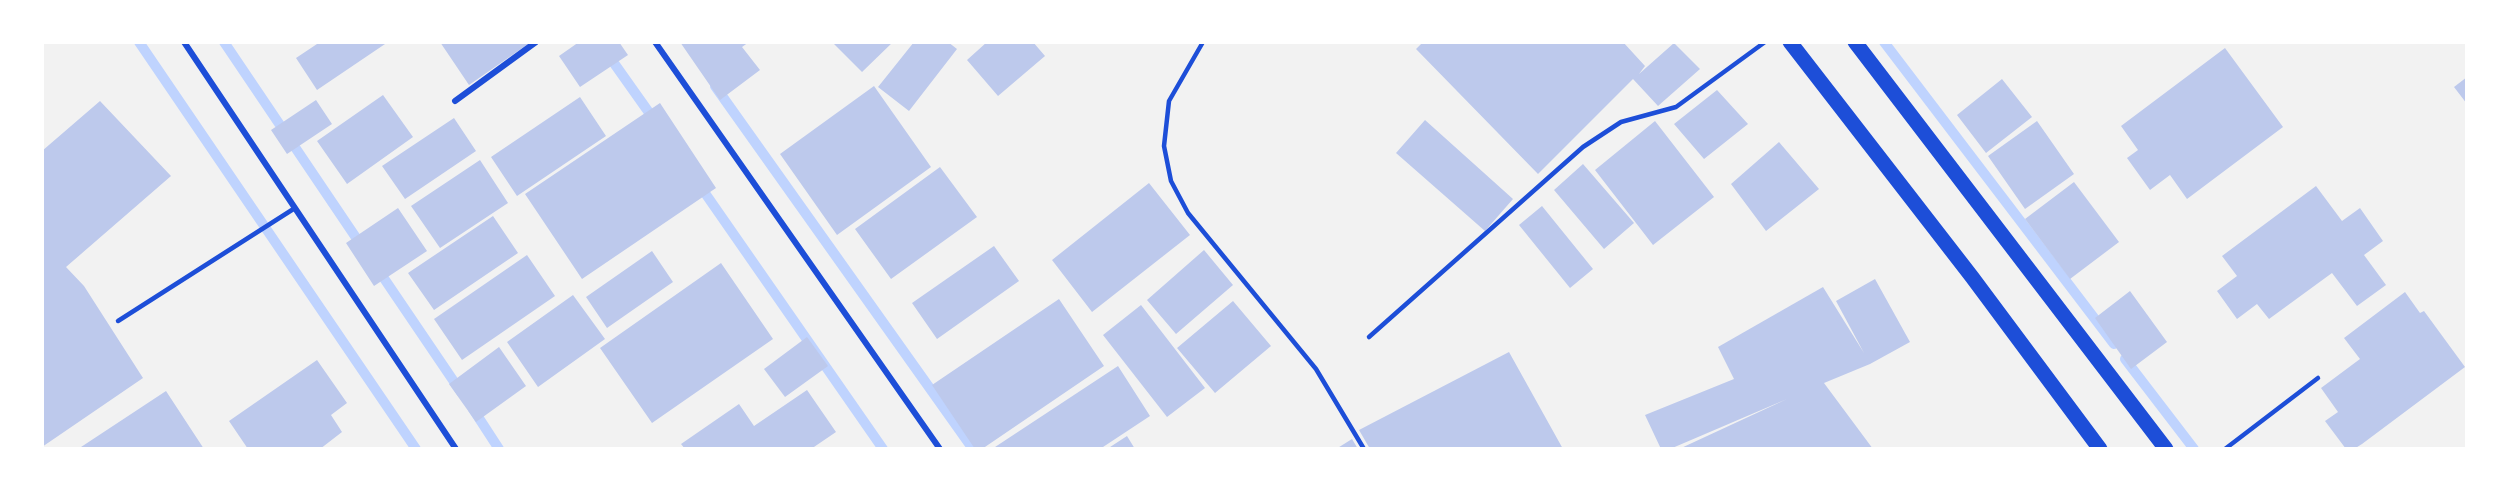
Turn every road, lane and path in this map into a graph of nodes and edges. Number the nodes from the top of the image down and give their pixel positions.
1 (184, 42) edge
2 (536, 42) edge
3 (655, 42) edge
4 (1203, 42) edge
5 (1765, 42) edge
6 (1790, 42) edge
7 (1855, 42) edge
8 (455, 101) dead end
9 (295, 208) junction
10 (118, 321) dead end
11 (1369, 337) dead end
12 (2318, 378) dead end
13 (456, 449) edge
14 (940, 449) edge
15 (1364, 449) edge
16 (2100, 449) edge
17 (2166, 449) edge
18 (2224, 449) edge

1 - 9 street
2 - 8 street
3 - 14 street
4 - 15 lane
5 - 11 lane
6 - 16 main road
7 - 17 main road
9 - 10 lane
9 - 13 street
12 - 18 lane

